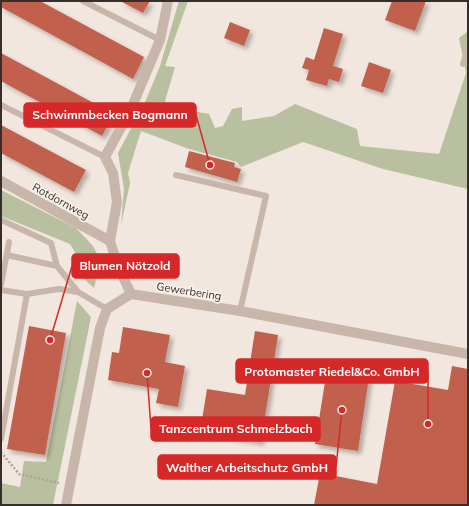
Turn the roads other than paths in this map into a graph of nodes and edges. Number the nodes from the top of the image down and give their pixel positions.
1 (83, 1) edge
2 (168, 1) edge
3 (160, 40) junction
4 (468, 49) edge
5 (463, 64) dead end
6 (1, 105) edge
7 (105, 157) junction
8 (176, 175) dead end
9 (1, 181) edge
10 (1, 220) edge
11 (110, 240) junction
12 (9, 242) dead end
13 (7, 255) junction
14 (57, 266) junction
15 (1, 285) edge
16 (1, 290) edge
17 (78, 292) junction
18 (27, 294) junction
19 (131, 294) junction
20 (107, 309) junction
21 (240, 311) junction
22 (468, 354) edge
23 (1, 439) edge
24 (66, 505) edge

1 - 3 lane
2 - 3 street
3 - 7 street
4 - 5 lane
6 - 7 lane
7 - 11 street
8 - 21 lane
9 - 11 street, Rotdornweg
10 - 14 lane
11 - 19 street
12 - 13 lane
13 - 14 lane
13 - 15 lane
14 - 17 lane
16 - 18 lane
17 - 18 lane
17 - 20 lane
18 - 23 lane
19 - 20 street
19 - 21 street, Gewerbering
20 - 24 street
21 - 22 street, Gewerbering

